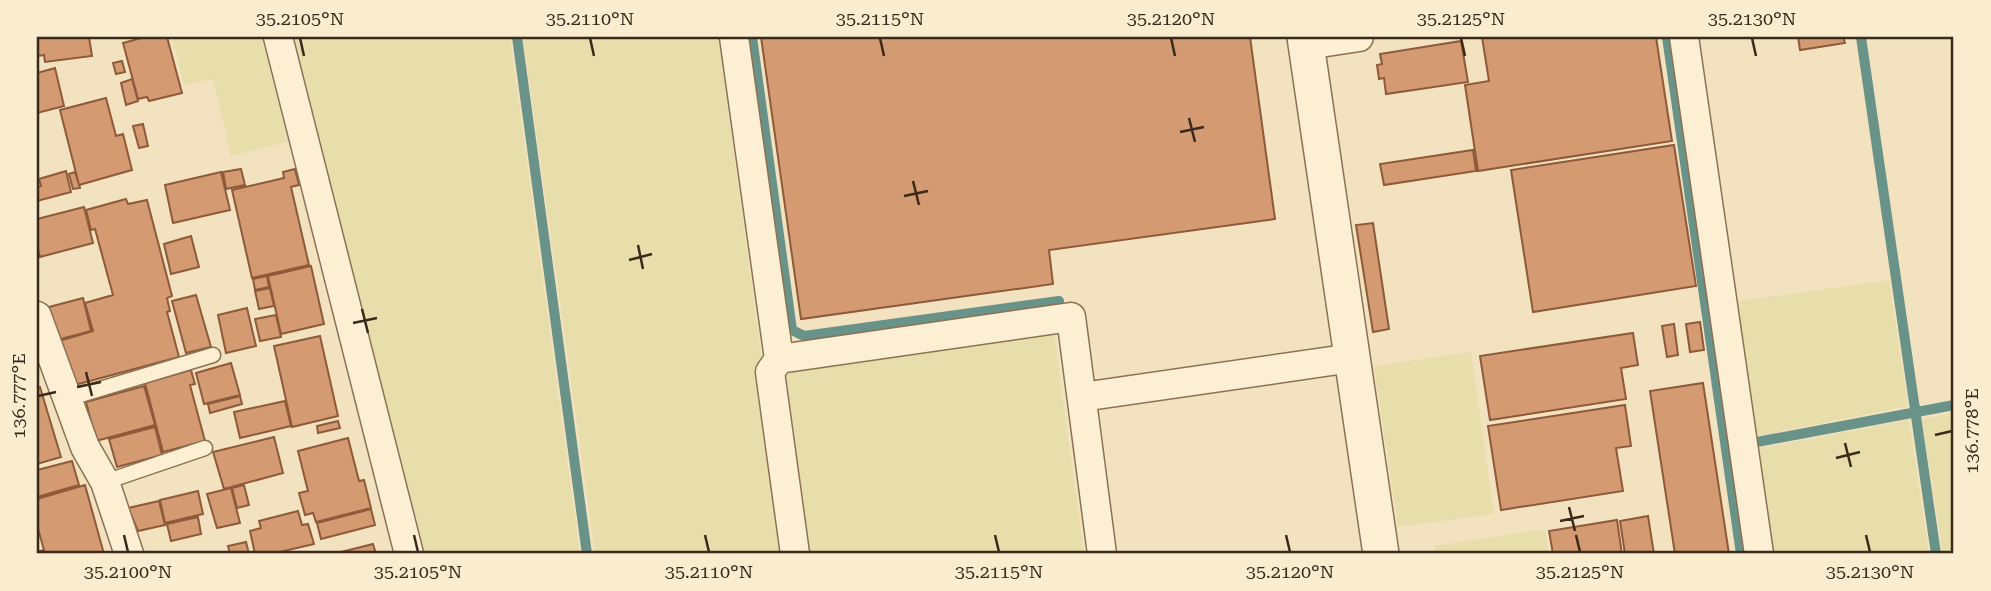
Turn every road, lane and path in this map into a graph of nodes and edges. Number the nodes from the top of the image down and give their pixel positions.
1 (278, 37) edge
2 (734, 37) edge
3 (1359, 37) edge
4 (1684, 37) edge
5 (1306, 41) edge
6 (37, 316) edge
7 (213, 355) dead end
8 (1352, 358) junction
9 (779, 359) junction
10 (1082, 397) junction
11 (67, 399) junction
12 (205, 448) dead end
13 (105, 482) junction
14 (129, 554) edge
15 (409, 554) edge
16 (795, 554) edge
17 (1102, 554) edge
18 (1381, 554) edge
19 (1759, 554) edge

1 - 15 street
2 - 9 street
3 - 5 street
4 - 19 street
5 - 8 street
6 - 11 street
7 - 11 lane
8 - 10 street
8 - 18 street
9 - 10 street
9 - 16 street
10 - 17 street
11 - 13 street
12 - 13 lane
13 - 14 street

